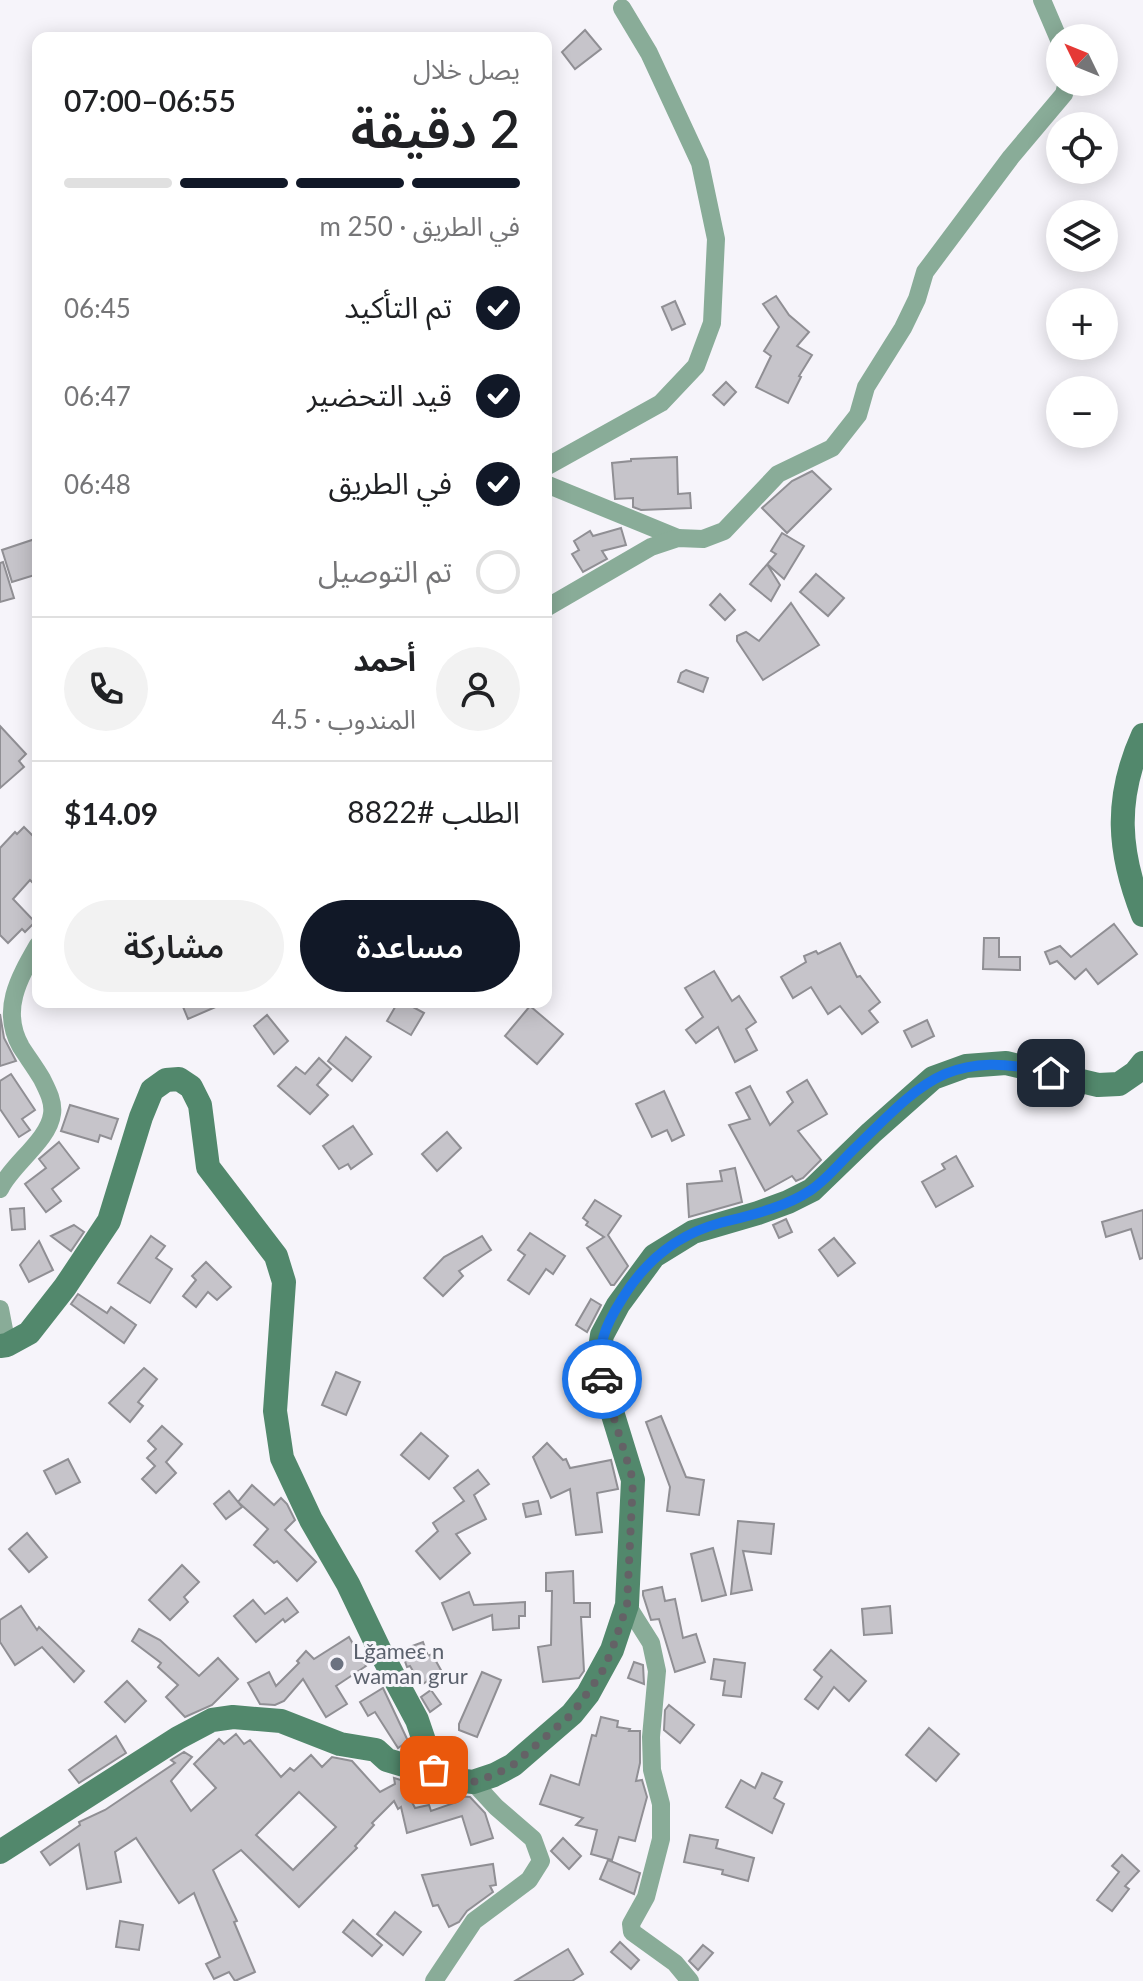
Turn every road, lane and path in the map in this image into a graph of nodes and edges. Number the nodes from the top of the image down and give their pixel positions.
1 (1042, 0) edge
2 (622, 8) dead end
3 (1052, 24) edge
4 (1062, 96) edge
5 (552, 464) edge
6 (552, 486) edge
7 (678, 538) junction
8 (552, 604) edge
9 (1143, 735) edge
10 (1143, 915) edge
11 (32, 956) edge
12 (1143, 1063) edge
13 (0, 1189) edge
14 (0, 1309) edge
15 (4, 1345) edge
16 (627, 1605) junction
17 (434, 1770) junction
18 (473, 1782) junction
19 (0, 1852) edge
20 (434, 1981) edge
21 (690, 1981) edge

1 - 3 street
2 - 5 street
4 - 7 street
6 - 7 street
7 - 8 street
9 - 10 main road
11 - 13 street
12 - 16 main road
14 - 15 street
15 - 17 main road
16 - 18 main road
16 - 21 street
17 - 18 main road
17 - 19 main road
18 - 20 street

